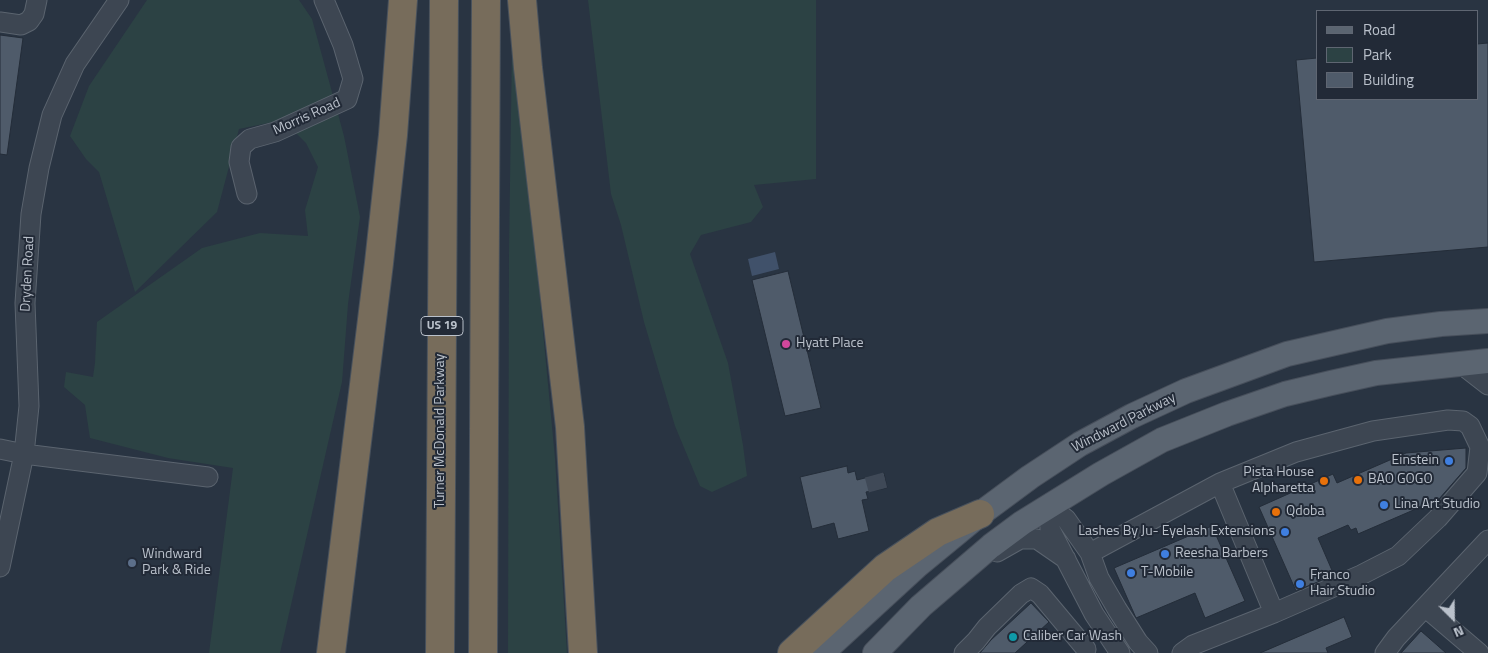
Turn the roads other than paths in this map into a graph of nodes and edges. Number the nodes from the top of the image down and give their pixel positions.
1 (37, 0) edge
2 (119, 0) edge
3 (324, 0) edge
4 (404, 0) edge
5 (444, 0) edge
6 (486, 0) edge
7 (522, 0) edge
8 (0, 22) edge
9 (247, 194) dead end
10 (1488, 321) edge
11 (1488, 361) edge
12 (1461, 364) junction
13 (1488, 385) edge
14 (1484, 446) edge
15 (0, 449) edge
16 (24, 454) junction
17 (208, 477) dead end
18 (1030, 477) junction
19 (1220, 483) junction
20 (1049, 506) junction
21 (980, 514) junction
22 (1488, 540) edge
23 (1090, 553) junction
24 (1066, 559) junction
25 (0, 567) edge
26 (921, 606) junction
27 (1425, 607) junction
28 (1274, 613) junction
29 (1123, 619) junction
30 (1105, 631) junction
31 (1192, 650) edge
32 (1084, 651) edge
33 (330, 653) edge
34 (440, 653) edge
35 (482, 653) edge
36 (583, 653) edge
37 (792, 653) edge
38 (822, 653) edge
39 (875, 653) edge
40 (964, 653) edge
41 (1120, 653) edge
42 (1148, 653) edge
43 (1385, 653) edge
44 (1479, 653) edge

1 - 8 street
2 - 16 street, Dryden Road
3 - 9 street, Morris Road
4 - 33 highway
5 - 34 highway, Turner McDonald Parkway / US 19
6 - 35 highway
7 - 36 highway
10 - 18 main road, Windward Parkway
11 - 12 main road
12 - 13 street
12 - 20 main road
14 - 19 street
14 - 28 street
15 - 16 street
16 - 17 street
16 - 25 street, Dryden Road
18 - 20 main road
18 - 21 main road, Windward Parkway
19 - 23 street
19 - 28 street
20 - 23 street
20 - 24 street
20 - 26 main road
21 - 37 highway
21 - 38 main road, Windward Parkway
22 - 27 street
23 - 29 street
24 - 26 street
24 - 30 street
26 - 39 main road
27 - 43 street
27 - 44 street
28 - 31 street
29 - 30 street
29 - 42 street
30 - 32 street
30 - 41 street
32 - 40 street

